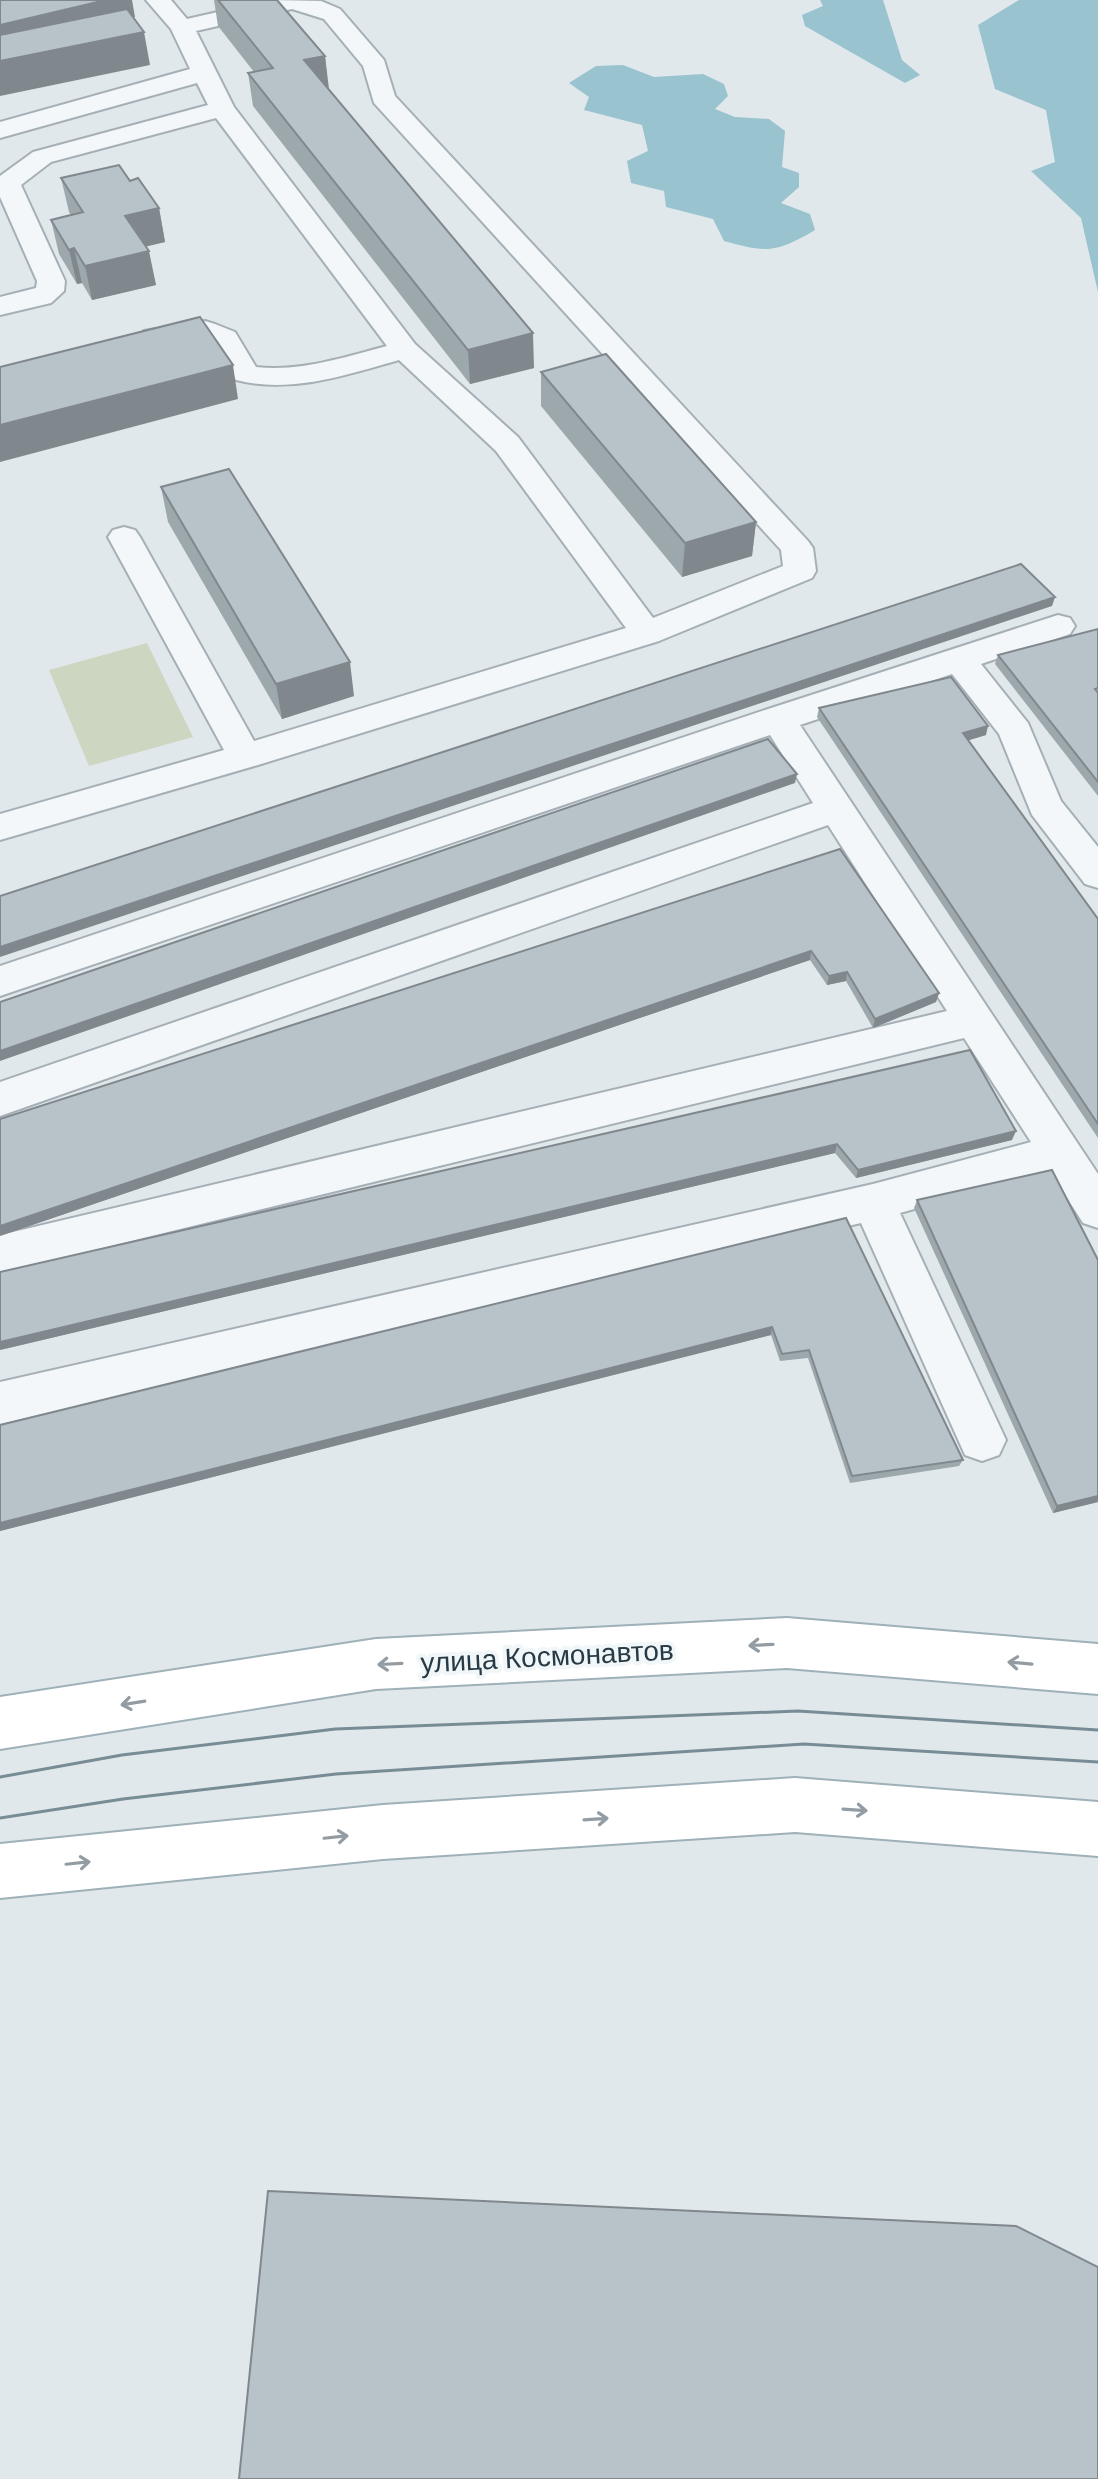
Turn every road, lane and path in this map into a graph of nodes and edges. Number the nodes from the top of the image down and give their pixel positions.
1 (158, 0) edge
2 (182, 27) junction
3 (204, 73) junction
4 (222, 109) junction
5 (0, 130) edge
6 (0, 306) edge
7 (131, 343) edge
8 (405, 350) junction
9 (124, 537) dead end
10 (1058, 626) dead end
11 (647, 633) junction
12 (960, 660) junction
13 (777, 718) junction
14 (245, 756) junction
15 (837, 808) junction
16 (0, 827) edge
17 (1098, 874) edge
18 (0, 981) edge
19 (974, 1020) junction
20 (0, 1099) edge
21 (1061, 1151) junction
22 (873, 1202) junction
23 (1098, 1210) edge
24 (0, 1254) edge
25 (0, 1403) edge
26 (982, 1440) dead end
27 (1098, 1669) edge
28 (0, 1723) edge
29 (1098, 1829) edge
30 (0, 1871) edge

1 - 2 street
2 - 3 street
2 - 11 street
3 - 4 street
3 - 5 street
4 - 6 street
4 - 8 street
7 - 8 street
8 - 11 street
9 - 14 street
10 - 12 street
11 - 14 street
12 - 13 street
12 - 17 street
13 - 15 street
13 - 18 street
14 - 16 street
15 - 19 street
15 - 20 street
19 - 21 street
19 - 24 street
21 - 22 street
21 - 23 street
22 - 25 street
22 - 26 street
27 -> 28 main road, улица Космонавтов
30 -> 29 main road

